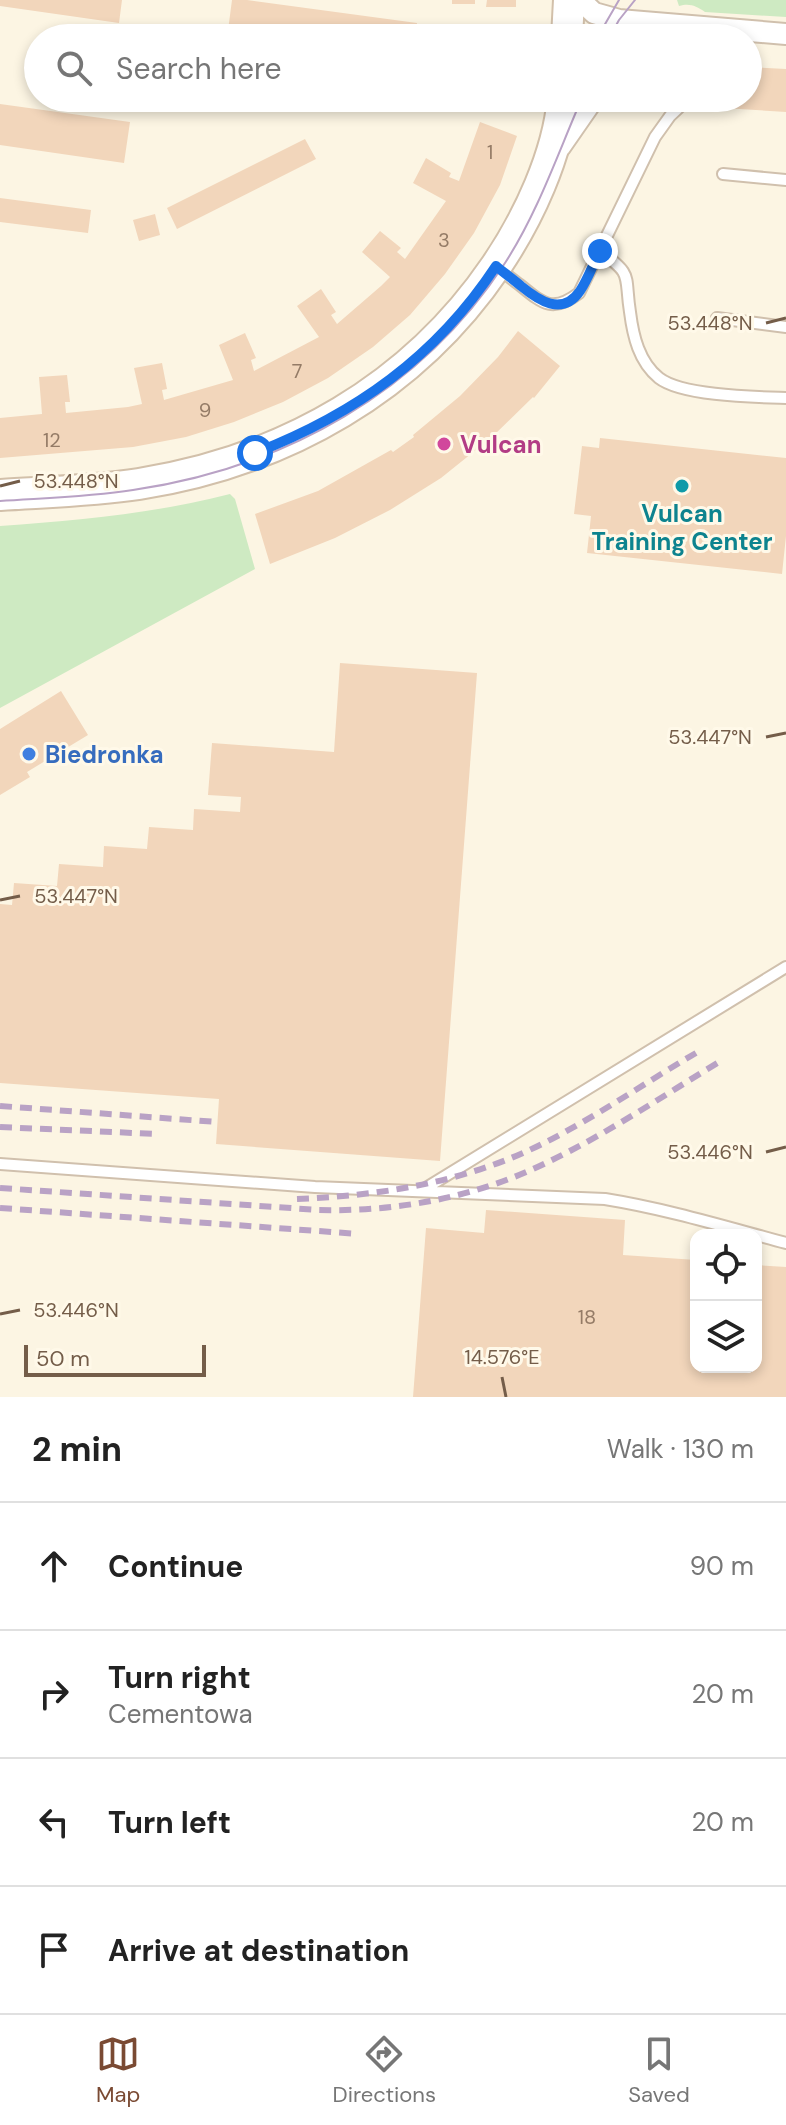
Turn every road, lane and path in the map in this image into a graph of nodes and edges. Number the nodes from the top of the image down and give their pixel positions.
1 (569, 0) edge
2 (580, 0) edge
3 (568, 24) edge
4 (670, 24) edge
5 (762, 32) edge
6 (786, 34) edge
7 (561, 112) edge
8 (584, 112) edge
9 (674, 112) edge
10 (547, 167) junction
11 (723, 174) dead end
12 (786, 180) edge
13 (600, 251) junction
14 (496, 266) junction
15 (717, 318) dead end
16 (786, 327) edge
17 (786, 398) edge
18 (0, 495) edge
19 (786, 967) edge
20 (0, 1164) edge
21 (421, 1191) junction
22 (786, 1243) edge

1 - 3 street
2 - 4 street
5 - 6 street
7 - 10 street
8 - 10 street
9 - 13 lane
10 - 14 street
11 - 12 lane
13 - 14 lane
13 - 17 lane
14 - 18 street
15 - 16 lane
19 - 21 lane
20 - 21 lane
21 - 22 lane

